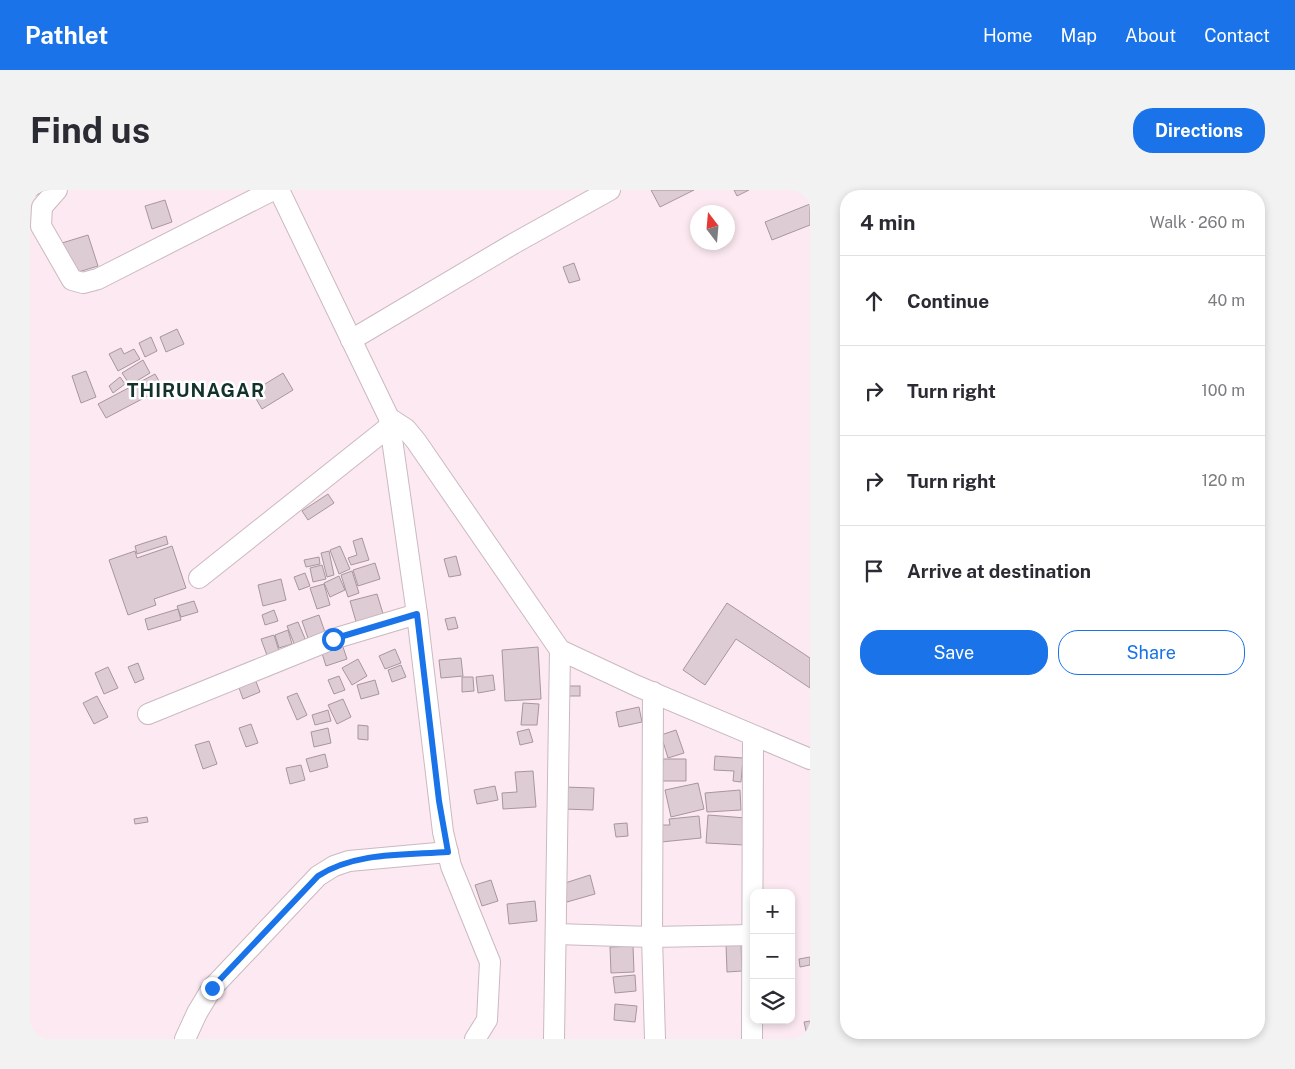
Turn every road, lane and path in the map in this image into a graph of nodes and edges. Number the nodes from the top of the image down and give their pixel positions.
1 (57, 190) edge
2 (273, 190) edge
3 (279, 190) edge
4 (610, 190) edge
5 (351, 340) junction
6 (390, 422) junction
7 (199, 578) dead end
8 (417, 614) junction
9 (560, 650) junction
10 (653, 692) junction
11 (148, 714) dead end
12 (753, 736) junction
13 (810, 759) edge
14 (448, 852) junction
15 (556, 934) junction
16 (752, 934) edge
17 (750, 935) edge
18 (652, 937) junction
19 (752, 979) edge
20 (185, 1039) edge
21 (475, 1039) edge
22 (554, 1039) edge
23 (655, 1039) edge
24 (752, 1039) edge

1 - 2 street
3 - 5 street
4 - 5 street
5 - 6 street
6 - 7 street
6 - 8 street
6 - 9 street
8 - 11 street
8 - 14 street
9 - 10 street
9 - 15 street
10 - 12 street
10 - 18 street
12 - 13 street
12 - 16 street
14 - 20 street
14 - 21 street
15 - 18 street
15 - 22 street
17 - 18 street
18 - 23 street
19 - 24 street

